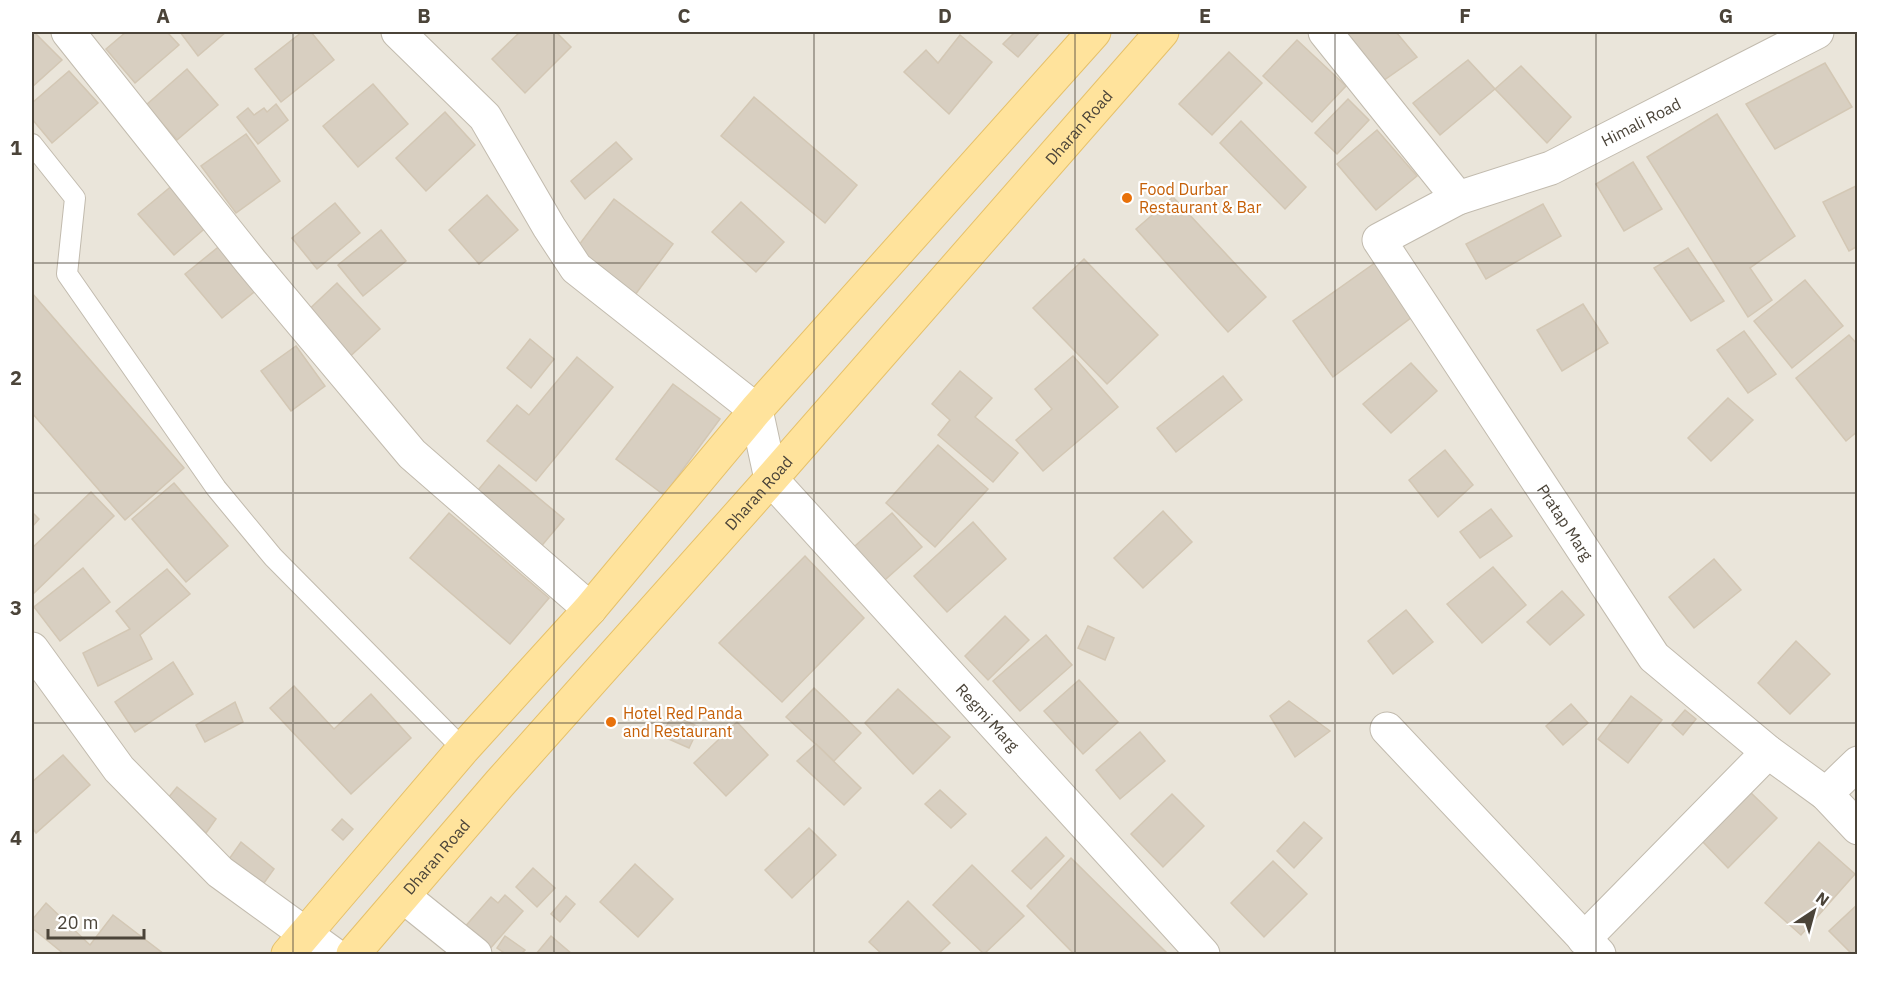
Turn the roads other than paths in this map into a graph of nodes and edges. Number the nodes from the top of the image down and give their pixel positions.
1 (68, 32) edge
2 (398, 32) edge
3 (1094, 32) edge
4 (1162, 32) edge
5 (1325, 32) edge
6 (1817, 32) edge
7 (32, 144) edge
8 (1458, 198) junction
9 (756, 410) junction
10 (771, 479) junction
11 (590, 609) junction
12 (32, 649) edge
13 (1387, 729) dead end
14 (463, 749) junction
15 (1768, 752) junction
16 (1857, 763) edge
17 (1826, 794) junction
18 (1857, 828) edge
19 (403, 896) junction
20 (297, 944) edge
21 (1592, 947) edge
22 (333, 954) edge
23 (353, 954) edge
24 (475, 954) edge
25 (1203, 954) edge

1 - 11 street
2 - 9 street
3 - 9 main road
4 - 10 main road, Dharan Road
5 - 8 street
6 - 8 street, Himali Road
7 - 14 lane
8 - 15 street, Pratap Marg
9 - 10 street
9 - 11 main road
10 - 19 main road, Dharan Road
10 - 25 street, Regmi Marg
11 - 14 main road
12 - 20 street
13 - 21 street
14 - 20 main road
15 - 17 street, Pratap Marg
15 - 21 street
16 - 17 street
17 - 18 street, Pratap Marg
19 - 23 main road, Dharan Road
19 - 24 street
20 - 22 street

